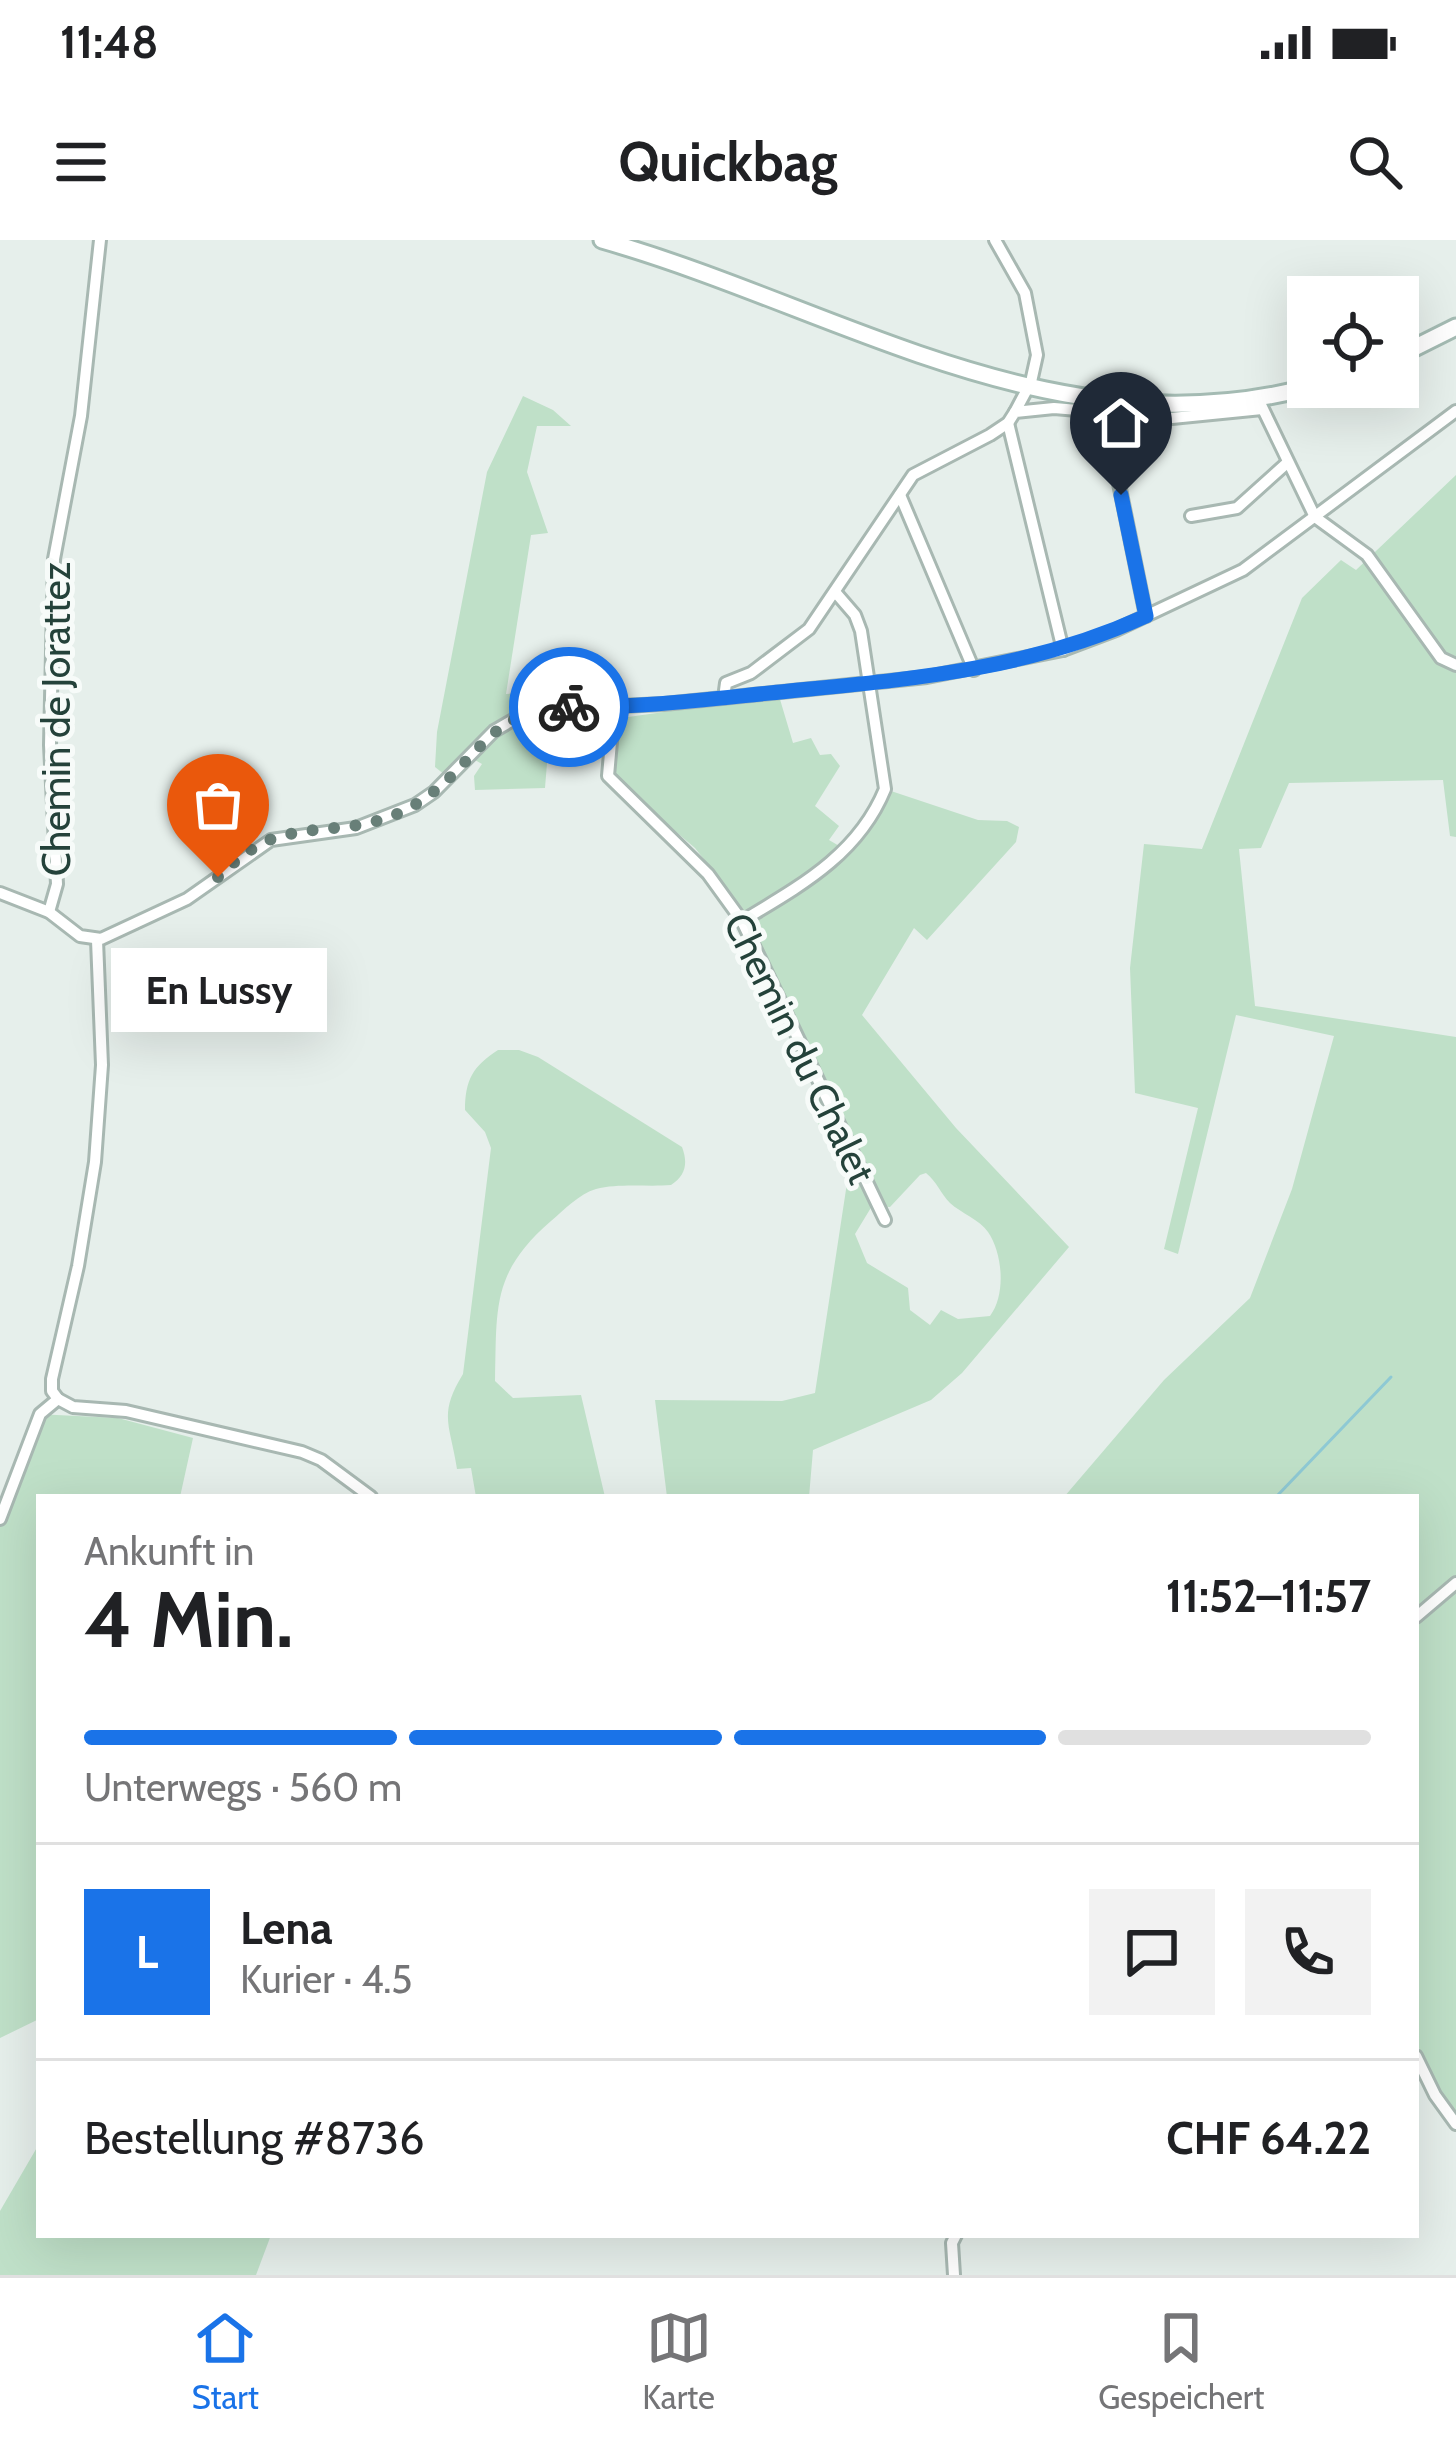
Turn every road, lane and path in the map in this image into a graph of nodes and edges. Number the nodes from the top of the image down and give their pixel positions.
1 (100, 240) edge
2 (602, 240) edge
3 (995, 240) edge
4 (1456, 327) edge
5 (1419, 346) edge
6 (1028, 388) junction
7 (1287, 395) edge
8 (1261, 404) junction
9 (1456, 410) edge
10 (1105, 415) junction
11 (1012, 418) junction
12 (1287, 463) junction
13 (899, 495) junction
14 (1191, 516) dead end
15 (1316, 517) junction
16 (836, 593) junction
17 (1146, 616) junction
18 (1063, 650) junction
19 (1456, 665) edge
20 (974, 670) junction
21 (867, 684) junction
22 (724, 698) junction
23 (614, 708) junction
24 (0, 893) edge
25 (49, 911) junction
26 (742, 921) junction
27 (97, 940) junction
28 (885, 1220) dead end
29 (58, 1399) junction
30 (367, 1494) edge
31 (0, 1519) edge
32 (1456, 1583) edge
33 (1419, 1614) edge
34 (1419, 2062) edge
35 (1456, 2124) edge
36 (954, 2238) edge
37 (949, 2273) edge

1 - 25 street, Chemin de Jorattez
2 - 6 main road
3 - 6 street
4 - 5 main road
6 - 8 main road
6 - 11 street
7 - 8 main road
8 - 10 street
8 - 12 street
9 - 15 street
10 - 11 street
10 - 17 street
11 - 13 street
11 - 18 street
12 - 14 street
12 - 15 street
13 - 16 street
13 - 20 street
15 - 17 street
15 - 19 street
16 - 21 street
16 - 22 street
17 - 18 street
18 - 20 street
20 - 21 street
21 - 22 street
21 - 26 street
22 - 23 street
23 - 26 street, Chemin du Chalet
23 - 27 street
24 - 25 street
25 - 27 street
26 - 28 street, Chemin du Chalet
27 - 29 street
29 - 30 street
29 - 31 street
32 - 33 street
34 - 35 street
36 - 37 street

